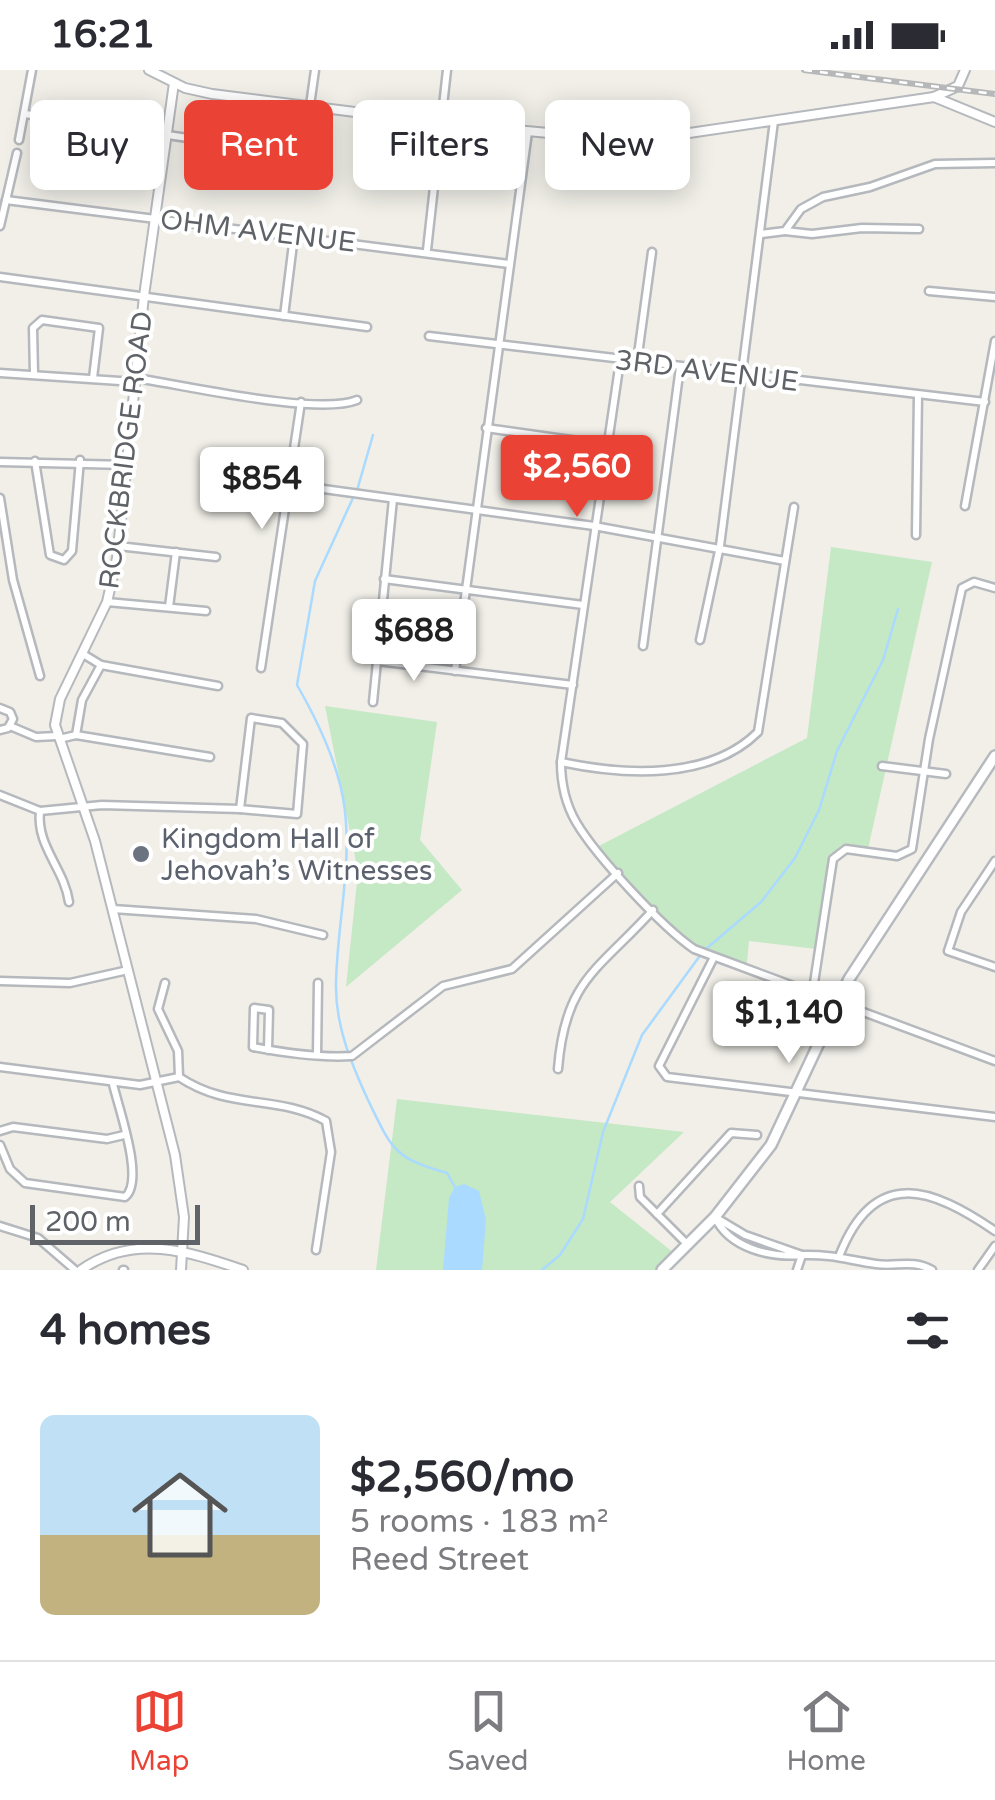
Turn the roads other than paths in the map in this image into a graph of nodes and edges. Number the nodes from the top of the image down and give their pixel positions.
1 (149, 70) edge
2 (315, 70) edge
3 (448, 70) edge
4 (965, 70) edge
5 (29, 72) edge
6 (174, 83) junction
7 (934, 96) junction
8 (277, 100) edge
9 (310, 100) edge
10 (445, 100) edge
11 (26, 114) junction
12 (774, 121) junction
13 (995, 122) edge
14 (165, 132) junction
15 (525, 132) edge
16 (528, 132) junction
17 (184, 135) edge
18 (20, 140) dead end
19 (17, 153) dead end
20 (995, 162) edge
21 (434, 190) edge
22 (6, 200) junction
23 (154, 218) junction
24 (0, 226) edge
25 (785, 230) junction
26 (919, 230) dead end
27 (761, 234) junction
28 (294, 236) junction
29 (426, 250) junction
30 (652, 252) dead end
31 (510, 264) junction
32 (0, 277) edge
33 (928, 291) dead end
34 (144, 296) junction
35 (995, 297) edge
36 (284, 316) junction
37 (367, 327) dead end
38 (429, 336) dead end
39 (995, 342) edge
40 (498, 346) junction
41 (620, 361) junction
42 (637, 362) junction
43 (680, 367) junction
44 (0, 373) edge
45 (34, 374) junction
46 (744, 374) junction
47 (93, 378) junction
48 (135, 380) junction
49 (918, 395) junction
50 (357, 400) dead end
51 (302, 402) junction
52 (985, 402) junction
53 (486, 428) junction
54 (607, 445) junction
55 (35, 460) junction
56 (80, 460) junction
57 (0, 462) edge
58 (127, 465) junction
59 (287, 484) junction
60 (0, 498) edge
61 (392, 498) junction
62 (965, 506) dead end
63 (794, 508) dead end
64 (476, 509) junction
65 (594, 526) junction
66 (916, 534) dead end
67 (658, 538) junction
68 (118, 546) junction
69 (720, 546) junction
70 (176, 552) junction
71 (216, 557) dead end
72 (785, 560) junction
73 (384, 579) junction
74 (995, 588) edge
75 (464, 589) junction
76 (107, 602) junction
77 (583, 605) junction
78 (169, 607) junction
79 (206, 611) dead end
80 (700, 640) dead end
81 (643, 646) dead end
82 (83, 654) junction
83 (377, 661) junction
84 (101, 665) junction
85 (261, 668) dead end
86 (455, 671) junction
87 (40, 676) dead end
88 (573, 685) junction
89 (218, 686) dead end
90 (373, 702) dead end
91 (0, 708) edge
92 (10, 726) junction
93 (0, 730) edge
94 (76, 735) junction
95 (57, 738) junction
96 (995, 756) edge
97 (210, 757) dead end
98 (561, 762) junction
99 (882, 766) dead end
100 (924, 771) junction
101 (946, 774) dead end
102 (0, 795) edge
103 (84, 808) junction
104 (240, 809) junction
105 (40, 811) junction
106 (995, 860) edge
107 (618, 873) junction
108 (69, 902) dead end
109 (114, 909) junction
110 (653, 910) junction
111 (323, 935) dead end
112 (713, 959) junction
113 (995, 967) edge
114 (130, 969) junction
115 (0, 981) edge
116 (165, 983) dead end
117 (318, 983) dead end
118 (812, 996) junction
119 (838, 1005) junction
120 (268, 1050) junction
121 (316, 1055) junction
122 (995, 1060) edge
123 (0, 1067) edge
124 (558, 1069) dead end
125 (179, 1077) junction
126 (156, 1082) junction
127 (114, 1084) junction
128 (798, 1093) junction
129 (995, 1117) edge
130 (0, 1130) edge
131 (124, 1135) junction
132 (757, 1135) dead end
133 (0, 1146) edge
134 (639, 1186) dead end
135 (658, 1214) junction
136 (714, 1217) junction
137 (0, 1226) edge
138 (995, 1232) edge
139 (743, 1234) junction
140 (737, 1242) junction
141 (687, 1244) junction
142 (995, 1246) edge
143 (182, 1250) junction
144 (316, 1250) dead end
145 (840, 1254) junction
146 (802, 1255) junction
147 (78, 1270) edge
148 (181, 1270) edge
149 (243, 1270) edge
150 (662, 1270) edge
151 (798, 1270) edge
152 (932, 1270) edge
153 (978, 1270) edge

1 - 6 street
2 - 9 street
3 - 10 street
4 - 7 street
5 - 11 street
6 - 8 street
6 - 14 street, ROCKBRIDGE ROAD
7 - 12 street
7 - 13 street
11 - 14 street
11 - 18 street
12 - 16 street
12 - 27 street
14 - 17 street
14 - 23 street, ROCKBRIDGE ROAD
15 - 16 street
16 - 31 street
19 - 22 street
20 - 25 street
21 - 29 street
22 - 23 street, OHM AVENUE
22 - 24 street
23 - 28 street, OHM AVENUE
23 - 34 street, ROCKBRIDGE ROAD
25 - 26 street
25 - 27 street
27 - 46 street
28 - 29 street, OHM AVENUE
28 - 36 street
29 - 31 street, OHM AVENUE
30 - 42 street
31 - 40 street
32 - 34 street
33 - 35 street
34 - 36 street
34 - 48 street, ROCKBRIDGE ROAD
36 - 37 street
38 - 40 street, 3RD AVENUE
39 - 52 street
40 - 41 street, 3RD AVENUE
40 - 53 street
41 - 42 street, 3RD AVENUE
41 - 54 street
42 - 43 street, 3RD AVENUE
43 - 46 street, 3RD AVENUE
43 - 67 street
44 - 45 street
45 - 47 street
45 - 47 street
46 - 49 street, 3RD AVENUE
46 - 69 street
47 - 48 street
48 - 51 street
48 - 58 street, ROCKBRIDGE ROAD
49 - 52 street, 3RD AVENUE
49 - 66 street
50 - 51 street
51 - 59 street
52 - 62 street
53 - 54 street
53 - 64 street
54 - 65 street
55 - 56 street
55 - 56 street
55 - 57 street
56 - 58 street
58 - 68 street, ROCKBRIDGE ROAD
59 - 61 street
59 - 85 street
60 - 87 street
61 - 64 street
61 - 73 street
63 - 72 street
64 - 65 street
64 - 75 street
65 - 67 street
65 - 77 street
67 - 69 street
67 - 81 street
68 - 70 street
68 - 76 street, ROCKBRIDGE ROAD
69 - 72 street
69 - 80 street
70 - 71 street
70 - 78 street
72 - 98 street
73 - 75 street
73 - 83 street
74 - 100 street
75 - 77 street
75 - 86 street
76 - 78 street
76 - 82 street, ROCKBRIDGE ROAD
77 - 88 street
78 - 79 street
82 - 84 street
82 - 95 street, ROCKBRIDGE ROAD
83 - 86 street
83 - 90 street
84 - 89 street
84 - 94 street
86 - 88 street
88 - 98 street
91 - 92 street
92 - 93 street
92 - 95 street
94 - 95 street
94 - 97 street
95 - 103 street
96 - 119 main road
98 - 107 street
99 - 100 street
100 - 101 street
100 - 118 street
102 - 105 street
103 - 104 street
103 - 105 street
103 - 109 street
104 - 104 street
105 - 108 street
106 - 113 street
107 - 110 street
107 - 121 street
109 - 111 street
109 - 114 street
110 - 112 street
110 - 124 street
112 - 118 street
112 - 128 street
114 - 115 street
114 - 126 street
116 - 125 street
117 - 121 street
118 - 119 street
119 - 122 street
119 - 128 main road
120 - 120 street
120 - 121 street
123 - 127 street
125 - 126 street
125 - 144 street
126 - 127 street
126 - 143 street
127 - 131 street
128 - 129 street
128 - 136 main road
130 - 131 street
131 - 133 street
132 - 135 street
134 - 135 street
135 - 141 street
136 - 139 street
136 - 140 street
136 - 141 main road
137 - 147 street
138 - 145 street
139 - 140 street
139 - 146 street
140 - 146 street
141 - 150 main road
142 - 153 street
143 - 147 street
143 - 148 street
143 - 149 street
145 - 146 street
145 - 152 street
146 - 151 street

